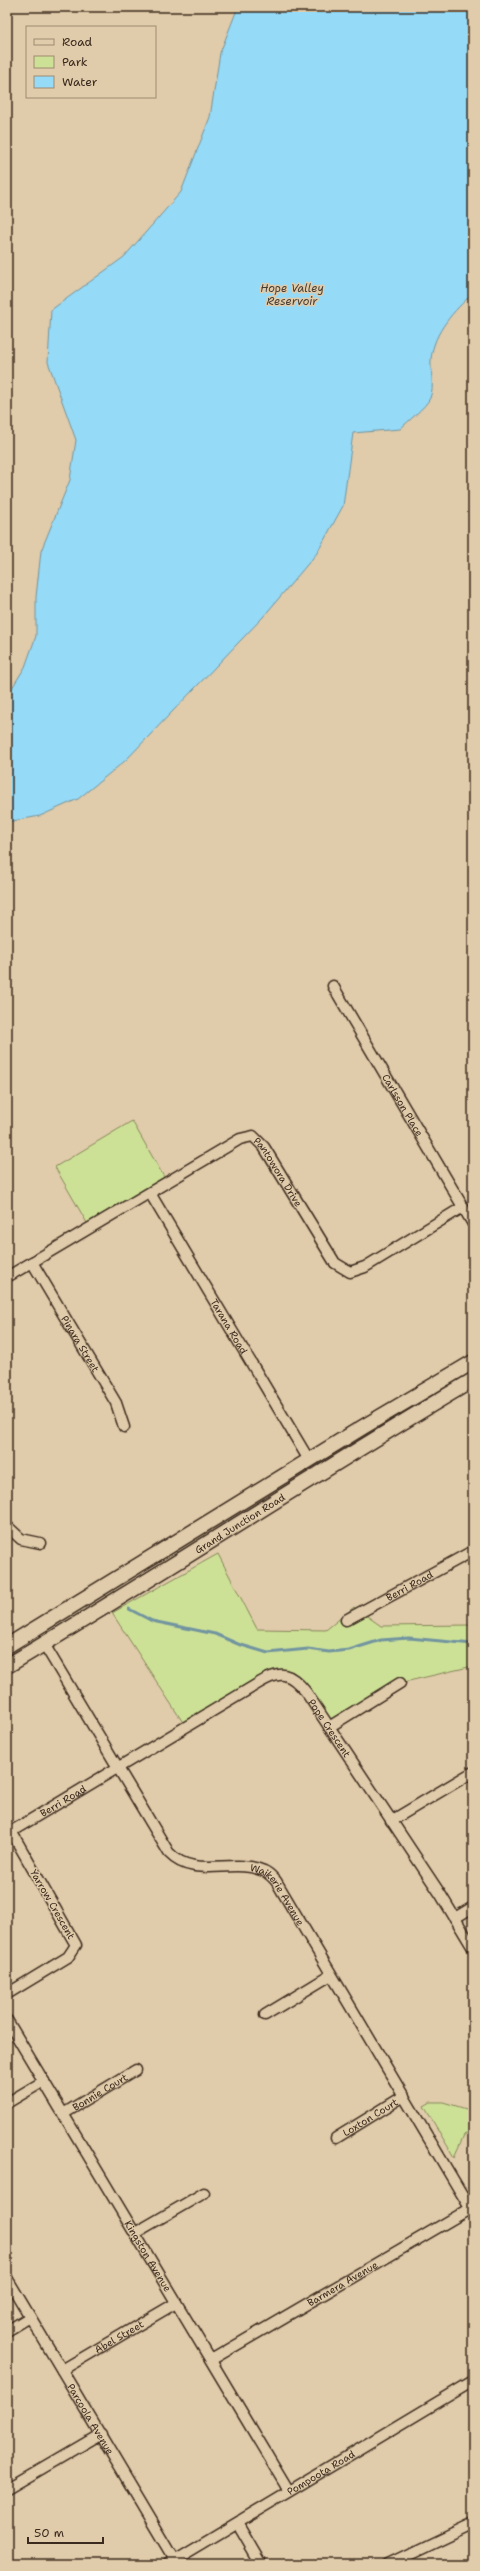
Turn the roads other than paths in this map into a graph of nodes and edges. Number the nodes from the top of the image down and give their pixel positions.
1 (333, 986) dead end
2 (150, 1193) junction
3 (463, 1207) junction
4 (473, 1224) edge
5 (32, 1262) junction
6 (7, 1276) edge
7 (473, 1362) edge
8 (473, 1380) edge
9 (124, 1427) dead end
10 (352, 1452) junction
11 (309, 1460) junction
12 (297, 1486) junction
13 (7, 1526) edge
14 (40, 1544) dead end
15 (473, 1551) edge
16 (346, 1620) dead end
17 (44, 1644) junction
18 (7, 1646) edge
19 (7, 1666) edge
20 (400, 1683) dead end
21 (329, 1727) junction
22 (119, 1767) junction
23 (473, 1772) edge
24 (391, 1820) junction
25 (9, 1832) edge
26 (473, 1907) edge
27 (455, 1918) junction
28 (473, 1948) edge
29 (331, 1975) junction
30 (7, 1994) edge
31 (265, 2015) dead end
32 (7, 2020) edge
33 (136, 2070) dead end
34 (44, 2081) junction
35 (404, 2096) junction
36 (7, 2103) edge
37 (63, 2114) junction
38 (336, 2138) dead end
39 (204, 2192) dead end
40 (472, 2208) edge
41 (135, 2233) junction
42 (7, 2278) edge
43 (176, 2303) junction
44 (30, 2317) junction
45 (7, 2331) edge
46 (211, 2360) junction
47 (62, 2370) junction
48 (473, 2381) edge
49 (101, 2434) junction
50 (7, 2489) edge
51 (289, 2491) junction
52 (237, 2523) junction
53 (473, 2524) edge
54 (172, 2562) edge
55 (261, 2564) edge
56 (389, 2564) edge

1 - 3 street, Carlsson Place
2 - 3 street, Pantowora Drive
2 - 5 street, Pantowora Drive
2 - 11 street, Tarana Road
3 - 4 street, Carlsson Place
5 - 6 street, Pantowora Drive
5 - 9 street, Pinara Street
7 - 11 main road, Grand Junction Road
8 - 10 main road, Grand Junction Road
10 - 11 main road
10 - 12 main road, Grand Junction Road
11 - 12 main road
11 - 18 main road, Grand Junction Road
12 - 17 main road, Grand Junction Road
13 - 14 street
15 - 16 street, Berri Road
17 - 19 main road, Grand Junction Road
17 - 22 street, Waikerie Avenue
20 - 21 street
21 - 22 street, Pope Crescent
21 - 24 street, Pope Crescent
22 - 25 street, Berri Road
22 - 29 street, Waikerie Avenue
23 - 24 street
24 - 27 street, Pope Crescent
25 - 30 street, Yarrow Crescent
26 - 27 street
27 - 28 street, Pope Crescent
29 - 31 street
29 - 35 street, Waikerie Avenue
32 - 34 street, Kingston Avenue
33 - 37 street, Bonnie Court
34 - 36 street
34 - 37 street, Kingston Avenue
35 - 38 street, Loxton Court
35 - 40 street, Waikerie Avenue
37 - 41 street, Kingston Avenue
39 - 41 street
40 - 46 street, Barmera Avenue
41 - 43 street, Kingston Avenue
42 - 44 street, Parcoola Avenue
43 - 46 street, Kingston Avenue
43 - 47 street, Abel Street
44 - 45 street
44 - 47 street, Parcoola Avenue
46 - 51 street, Kingston Avenue
47 - 49 street, Parcoola Avenue
48 - 51 street, Pompoota Road
49 - 50 street
49 - 54 street, Parcoola Avenue
51 - 52 street, Pompoota Road
52 - 54 street, Pompoota Road
52 - 55 street
53 - 56 street

